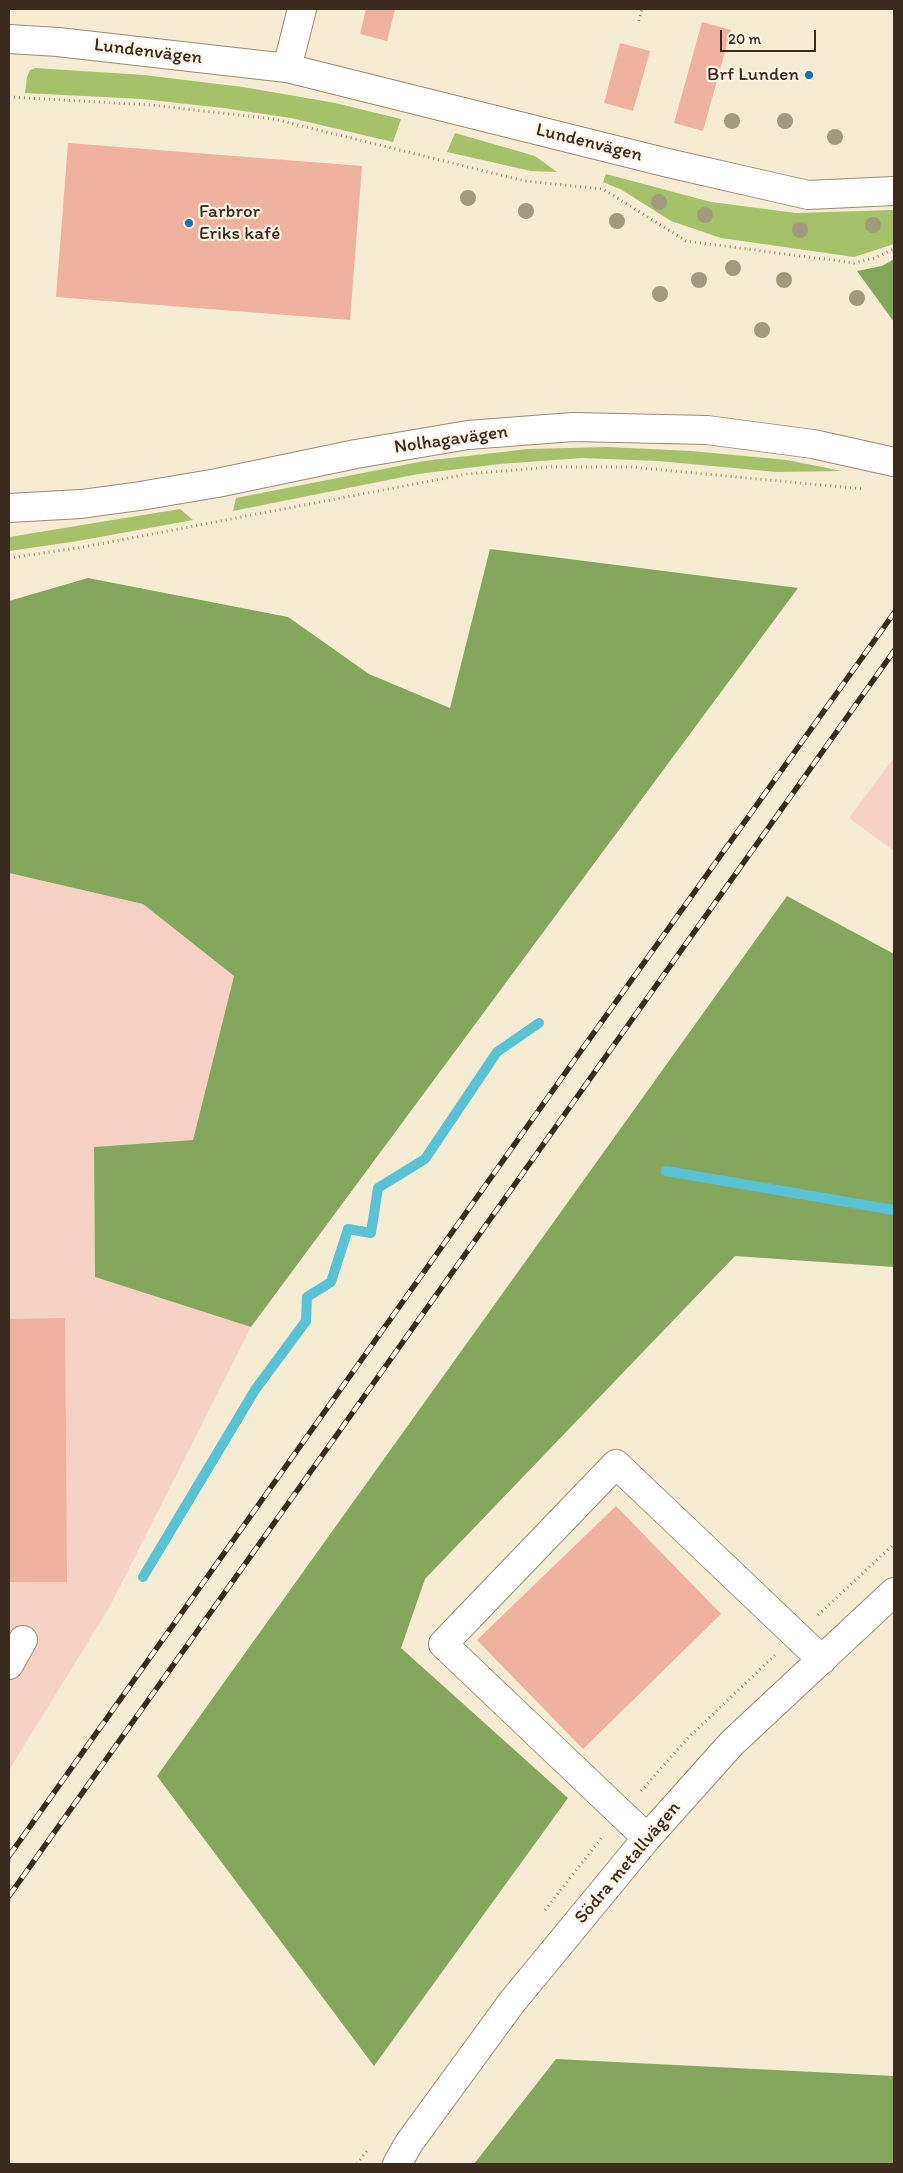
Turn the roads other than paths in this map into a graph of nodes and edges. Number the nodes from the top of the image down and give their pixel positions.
1 (302, 9) edge
2 (9, 39) edge
3 (287, 68) junction
4 (894, 191) edge
5 (894, 462) edge
6 (9, 508) edge
7 (894, 1592) edge
8 (23, 1640) dead end
9 (822, 1660) junction
10 (9, 1665) edge
11 (648, 1838) junction
12 (397, 2164) edge

1 - 3 street
2 - 3 street, Lundenvägen
3 - 4 street, Lundenvägen
5 - 6 street, Nolhagavägen
7 - 9 street, Södra metallvägen
8 - 10 street
9 - 11 street, Södra metallvägen
9 - 11 street
11 - 12 street, Södra metallvägen

